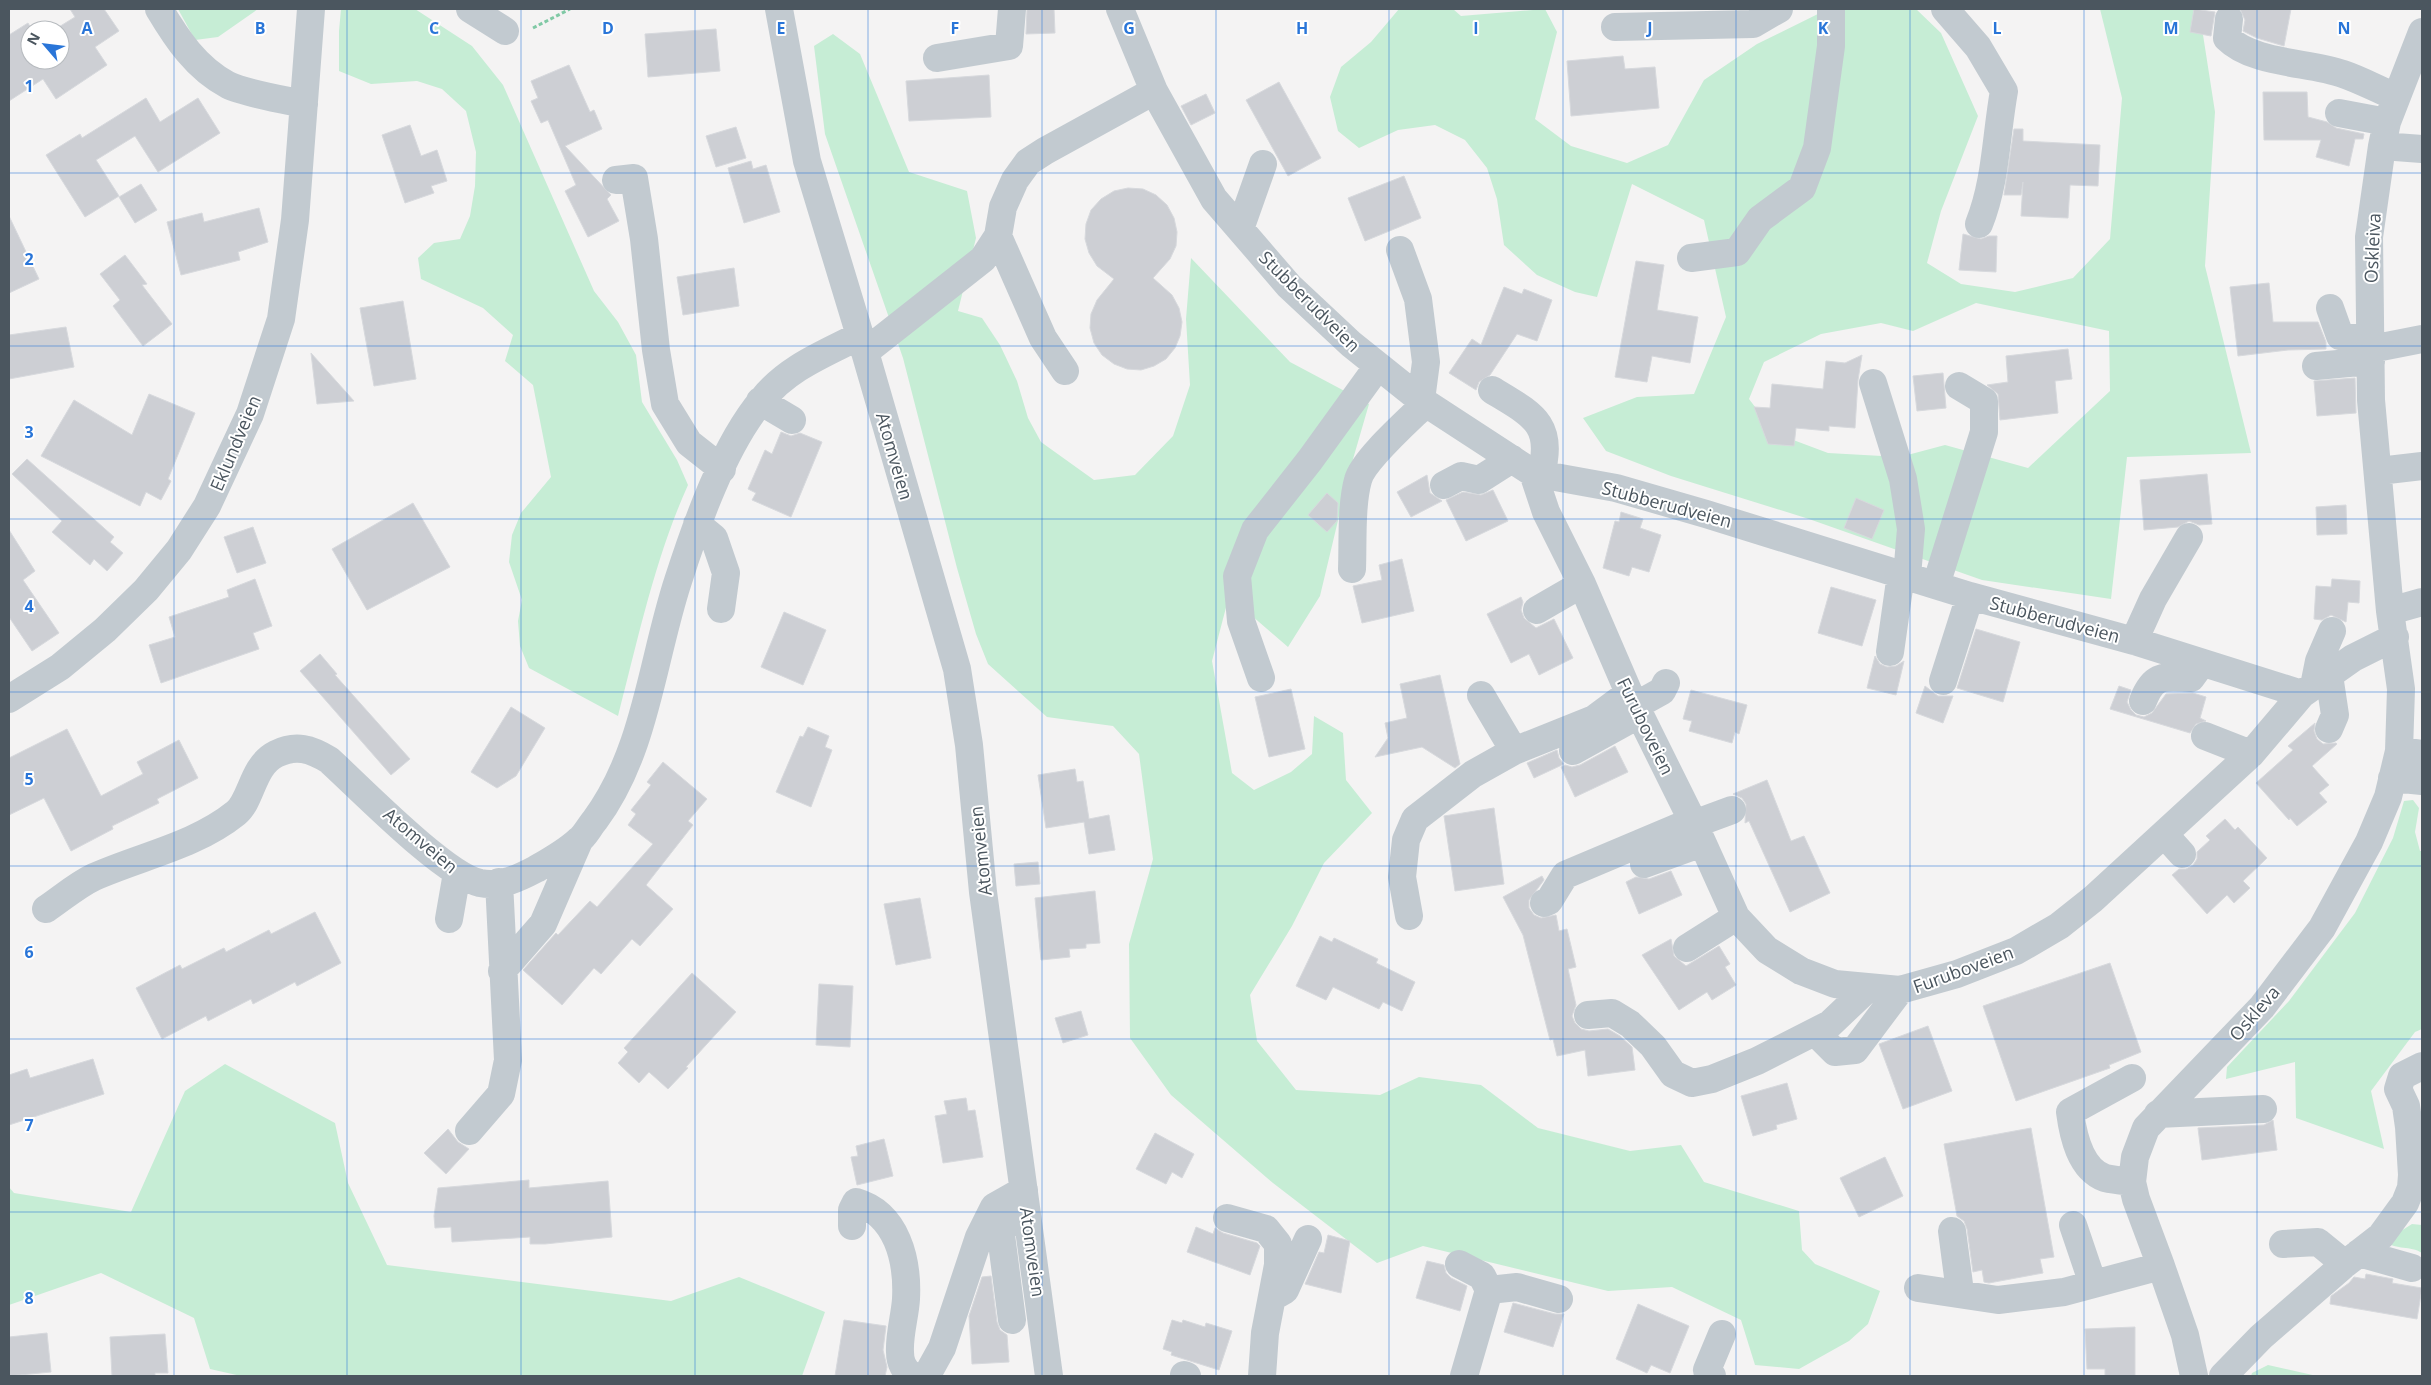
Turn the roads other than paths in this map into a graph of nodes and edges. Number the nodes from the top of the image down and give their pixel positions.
1 (159, 9) edge
2 (311, 9) edge
3 (470, 9) edge
4 (779, 9) edge
5 (1012, 9) edge
6 (1120, 9) edge
7 (1779, 9) edge
8 (1831, 9) edge
9 (1944, 9) edge
10 (2229, 19) dead end
11 (1615, 27) dead end
12 (505, 31) road end
13 (2422, 32) edge
14 (938, 58) dead end
15 (1154, 91) junction
16 (304, 104) junction
17 (2339, 113) dead end
18 (2388, 122) junction
19 (2422, 149) edge
20 (1263, 164) dead end
21 (616, 180) dead end
22 (1979, 224) dead end
23 (1240, 229) junction
24 (998, 236) junction
25 (1400, 250) dead end
26 (1691, 258) dead end
27 (2330, 308) dead end
28 (2422, 339) edge
29 (862, 344) junction
30 (2371, 350) junction
31 (1378, 366) junction
32 (2316, 366) dead end
33 (1065, 371) dead end
34 (1873, 384) dead end
35 (1959, 386) dead end
36 (1492, 390) dead end
37 (760, 401) junction
38 (1424, 401) junction
39 (792, 420) dead end
40 (2422, 466) edge
41 (1529, 468) junction
42 (722, 469) junction
43 (2379, 471) junction
44 (1444, 485) dead end
45 (697, 524) junction
46 (2190, 537) dead end
47 (1352, 568) dead end
48 (1904, 575) junction
49 (1582, 584) junction
50 (1936, 585) junction
51 (1970, 596) junction
52 (2422, 602) edge
53 (721, 609) dead end
54 (1537, 610) dead end
55 (2393, 624) junction
56 (2332, 631) dead end
57 (2134, 641) junction
58 (1890, 652) dead end
59 (2202, 663) junction
60 (1261, 678) dead end
61 (1943, 681) dead end
62 (1666, 683) dead end
63 (2315, 685) junction
64 (1481, 695) dead end
65 (9, 699) edge
66 (2143, 701) dead end
67 (1635, 704) junction
68 (2329, 729) dead end
69 (2205, 736) dead end
70 (1573, 750) dead end
71 (1514, 751) junction
72 (2411, 752) edge
73 (2252, 754) junction
74 (2392, 778) junction
75 (2422, 781) edge
76 (1732, 810) dead end
77 (1696, 829) junction
78 (2164, 834) junction
79 (579, 840) junction
80 (2182, 854) dead end
81 (1644, 864) dead end
82 (457, 873) junction
83 (499, 882) junction
84 (1544, 903) dead end
85 (46, 909) dead end
86 (1409, 916) dead end
87 (1736, 917) junction
88 (449, 919) dead end
89 (1687, 948) dead end
90 (502, 971) junction
91 (1868, 988) junction
92 (1900, 990) junction
93 (1588, 1015) dead end
94 (1815, 1032) junction
95 (2422, 1066) edge
96 (2132, 1078) dead end
97 (2263, 1109) dead end
98 (2158, 1114) junction
99 (469, 1131) dead end
100 (2132, 1182) junction
101 (1019, 1193) junction
102 (2414, 1201) edge
103 (1226, 1218) dead end
104 (2074, 1224) dead end
105 (852, 1226) dead end
106 (1952, 1231) dead end
107 (1308, 1239) dead end
108 (2283, 1244) dead end
109 (2352, 1258) junction
110 (1459, 1264) dead end
111 (2161, 1266) junction
112 (2412, 1268) dead end
113 (2093, 1284) junction
114 (1918, 1288) dead end
115 (1489, 1290) junction
116 (1960, 1292) junction
117 (1270, 1299) junction
118 (1559, 1299) dead end
119 (1012, 1320) dead end
120 (1722, 1334) dead end
121 (914, 1376) edge
122 (920, 1376) edge
123 (1049, 1376) edge
124 (1262, 1376) edge
125 (1464, 1376) edge
126 (1712, 1376) edge
127 (2194, 1376) edge
128 (2223, 1376) edge

1 - 16 street
2 - 16 street, Eklundveien
3 - 12 street
4 - 29 street, Atomveien
5 - 14 street
6 - 15 street, Stubberudveien
7 - 11 street
8 - 26 street
9 - 22 street
10 - 18 street
13 - 18 street, Oskleiva
15 - 23 street, Stubberudveien
15 - 24 street
16 - 65 street, Eklundveien
17 - 18 street
18 - 19 street
18 - 30 street, Oskleiva
20 - 23 street
21 - 42 street
23 - 31 street, Stubberudveien
24 - 29 street
24 - 33 street
25 - 38 street
27 - 30 street
28 - 30 street
29 - 37 street, Atomveien
29 - 101 street, Atomveien
30 - 32 street
30 - 43 street, Oskleiva
31 - 38 street, Stubberudveien
31 - 60 street
34 - 48 street
35 - 50 street
36 - 41 street
37 - 39 street
37 - 42 street, Atomveien
38 - 41 street, Stubberudveien
38 - 47 street
40 - 43 street
41 - 44 street
41 - 48 street, Stubberudveien
41 - 49 street, Furuboveien
42 - 45 street, Atomveien
43 - 55 street, Oskleiva
45 - 53 street
45 - 79 street, Atomveien
46 - 57 street
48 - 50 street, Stubberudveien
48 - 58 street
49 - 54 street
49 - 67 street, Furuboveien
50 - 51 street, Stubberudveien
51 - 57 street, Stubberudveien
51 - 61 street
52 - 55 street
55 - 63 street
55 - 72 street, Oskleva
56 - 63 street
57 - 59 street, Stubberudveien
59 - 63 street, Stubberudveien
59 - 66 street
62 - 67 street
63 - 68 street
63 - 73 street, Furuboveien
64 - 71 street
67 - 70 street
67 - 71 street
67 - 77 street, Furuboveien
69 - 73 street
71 - 86 street
72 - 74 street, Oskleva
73 - 78 street, Furuboveien
74 - 75 street
74 - 98 street, Oskleva
76 - 77 street
77 - 81 street
77 - 84 street
77 - 87 street, Furuboveien
78 - 80 street
78 - 92 street, Furuboveien
79 - 83 street, Atomveien
79 - 90 street
82 - 83 street, Atomveien
82 - 85 street, Atomveien
82 - 88 street
83 - 90 street
87 - 89 street
87 - 91 street, Furuboveien
90 - 99 street
91 - 92 street, Furuboveien
91 - 94 street
92 - 94 street
93 - 94 street
95 - 102 street
96 - 100 street
97 - 98 street
98 - 100 street, Oskleva
100 - 111 street, Oskleva
101 - 119 street
101 - 122 street
101 - 123 street, Atomveien
102 - 109 street
103 - 117 street
104 - 113 street
105 - 121 street
106 - 116 street
107 - 117 street
108 - 109 street
109 - 112 street
109 - 128 street
110 - 115 street
111 - 113 street
111 - 127 street, Oskleva
113 - 116 street
114 - 116 street
115 - 118 street
115 - 125 street
117 - 124 street
120 - 126 street

